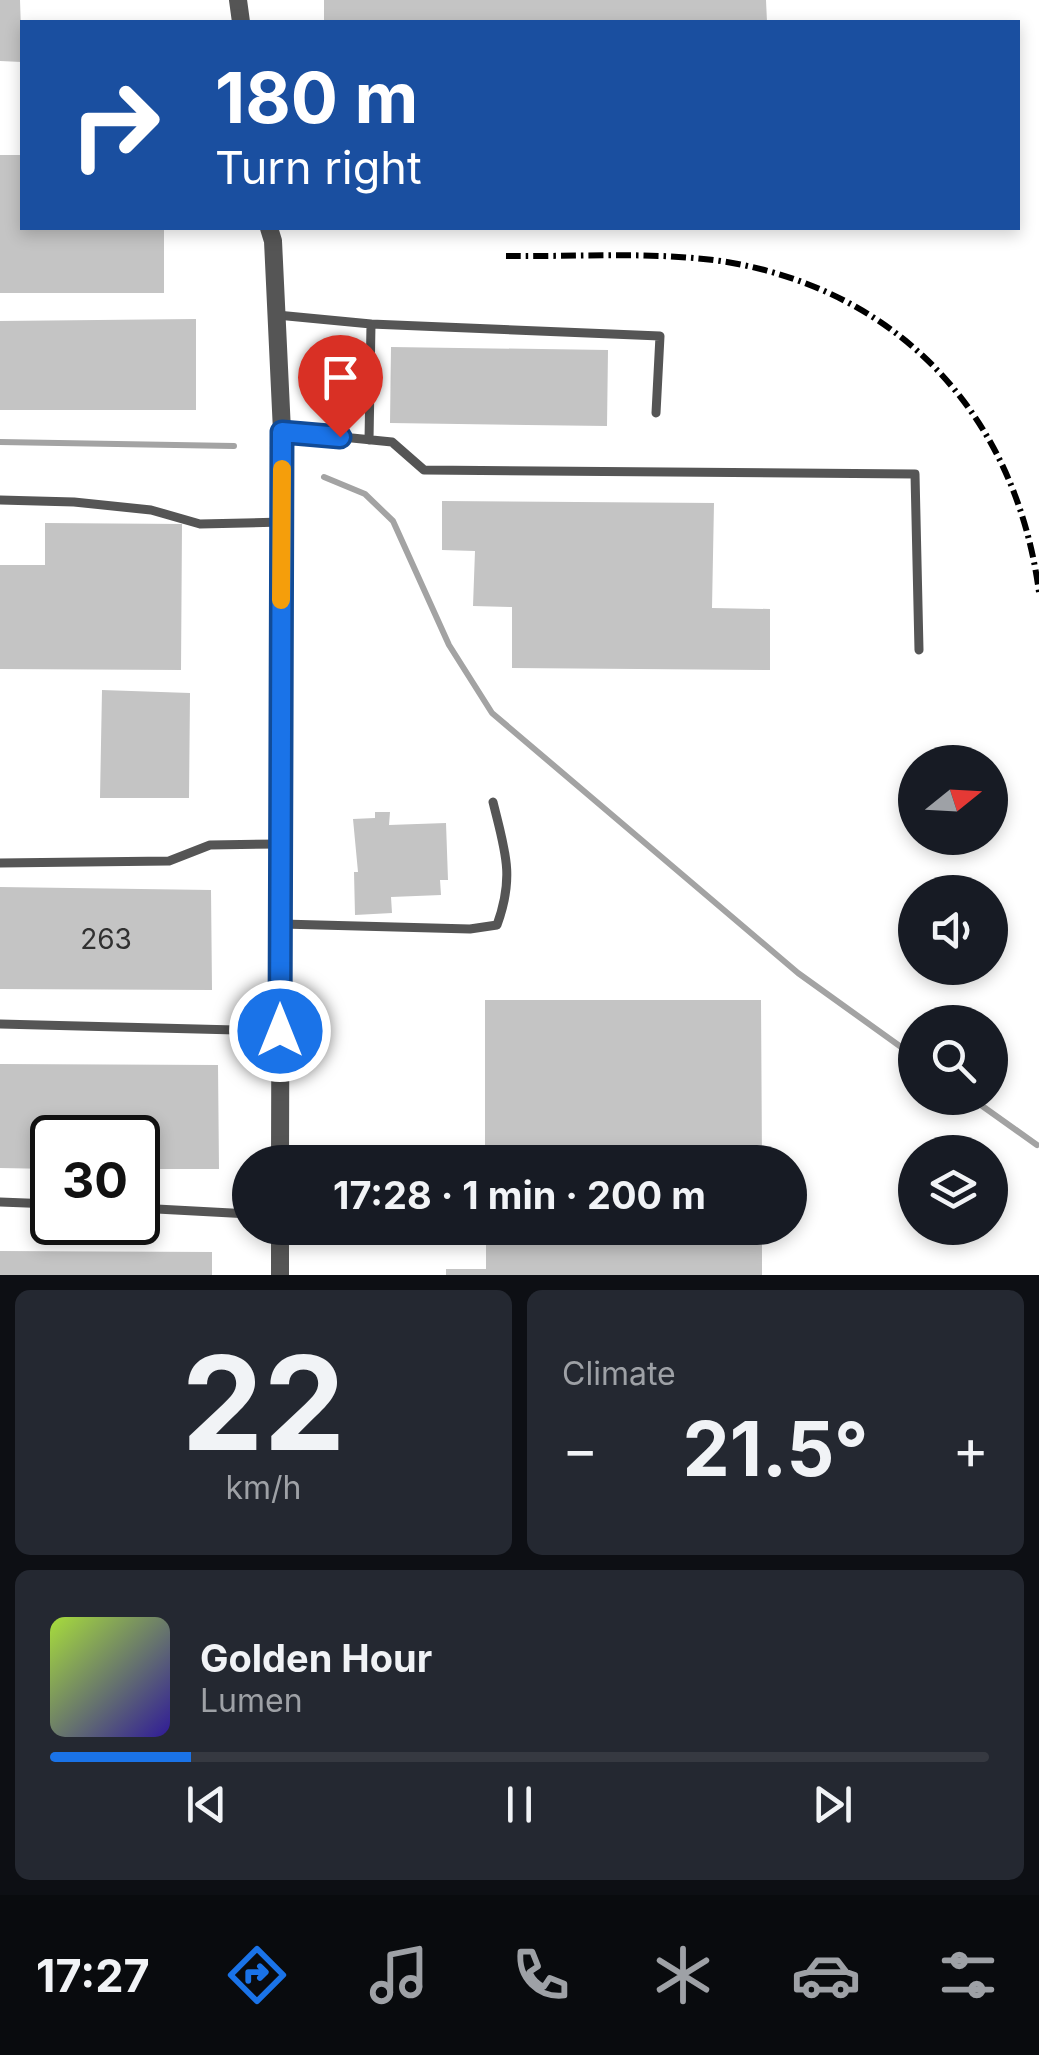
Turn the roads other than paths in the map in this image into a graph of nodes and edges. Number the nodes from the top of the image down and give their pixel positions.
1 (270, 230) edge
2 (277, 315) junction
3 (370, 324) junction
4 (656, 413) dead end
5 (282, 432) junction
6 (369, 440) junction
7 (0, 500) edge
8 (282, 522) junction
9 (920, 650) dead end
10 (493, 802) dead end
11 (280, 844) junction
12 (0, 862) edge
13 (279, 924) junction
14 (0, 1024) edge
15 (280, 1031) junction
16 (280, 1145) edge
17 (0, 1202) edge
18 (30, 1203) edge
19 (160, 1209) edge
20 (232, 1213) edge
21 (280, 1245) edge
22 (280, 1275) edge

1 - 2 street
2 - 3 lane
2 - 5 street
3 - 4 lane
3 - 6 lane
5 - 6 lane
5 - 8 street
6 - 9 lane
7 - 8 lane
8 - 11 street
10 - 13 lane
11 - 12 lane
11 - 13 street
13 - 15 street
14 - 15 lane
15 - 16 street
17 - 18 lane
19 - 20 lane
21 - 22 street

